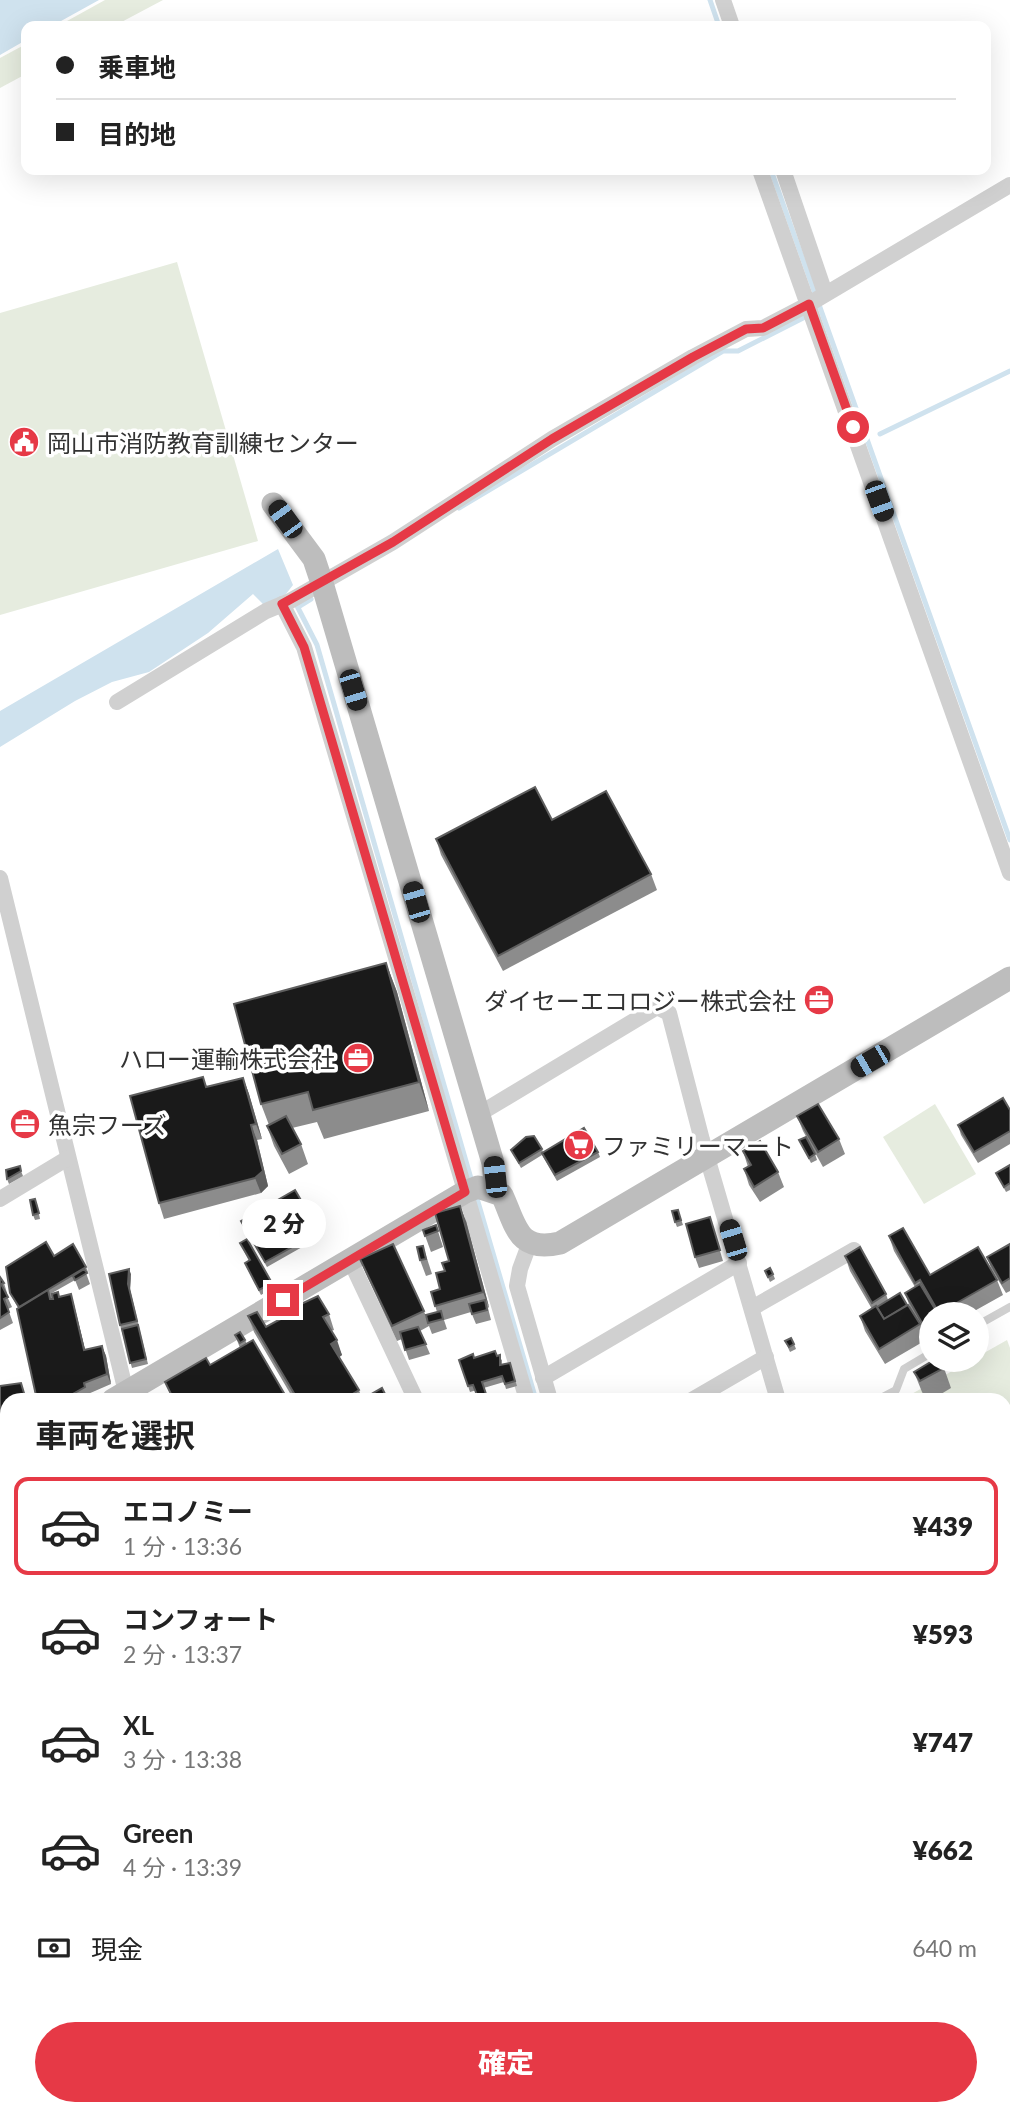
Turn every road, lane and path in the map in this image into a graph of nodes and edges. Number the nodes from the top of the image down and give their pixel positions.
1 (723, 0) edge
2 (730, 21) edge
3 (762, 175) edge
4 (784, 175) edge
5 (1010, 184) edge
6 (817, 299) junction
7 (273, 504) dead end
8 (322, 583) junction
9 (290, 600) junction
10 (117, 702) dead end
11 (1010, 873) edge
12 (0, 878) edge
13 (1010, 978) edge
14 (479, 1114) junction
15 (708, 1157) junction
16 (68, 1158) junction
17 (477, 1190) junction
18 (0, 1199) edge
19 (530, 1242) junction
20 (854, 1250) edge
21 (350, 1260) junction
22 (739, 1263) junction
23 (1010, 1307) edge
24 (752, 1308) junction
25 (989, 1319) edge
26 (766, 1357) junction
27 (919, 1360) edge
28 (543, 1378) junction
29 (118, 1393) edge
30 (124, 1393) edge
31 (413, 1393) edge
32 (525, 1393) edge
33 (548, 1393) edge
34 (704, 1393) edge
35 (776, 1393) edge
36 (890, 1393) edge

1 - 2 street
3 - 6 street
4 - 6 street
5 - 6 street
6 - 8 street
6 - 11 street
7 - 8 street
8 - 9 street
8 - 14 street
9 - 10 street
9 - 17 street
12 - 16 street
13 - 15 street
14 - 15 street
14 - 17 street
15 - 19 street
15 - 22 street
16 - 18 street
16 - 29 street
17 - 19 street
17 - 21 street
17 - 32 street
19 - 28 street
20 - 24 street
21 - 30 street
21 - 31 street
22 - 24 street
22 - 28 street
23 - 25 lane
24 - 26 street
26 - 34 street
26 - 35 street
27 - 36 lane
28 - 33 street

